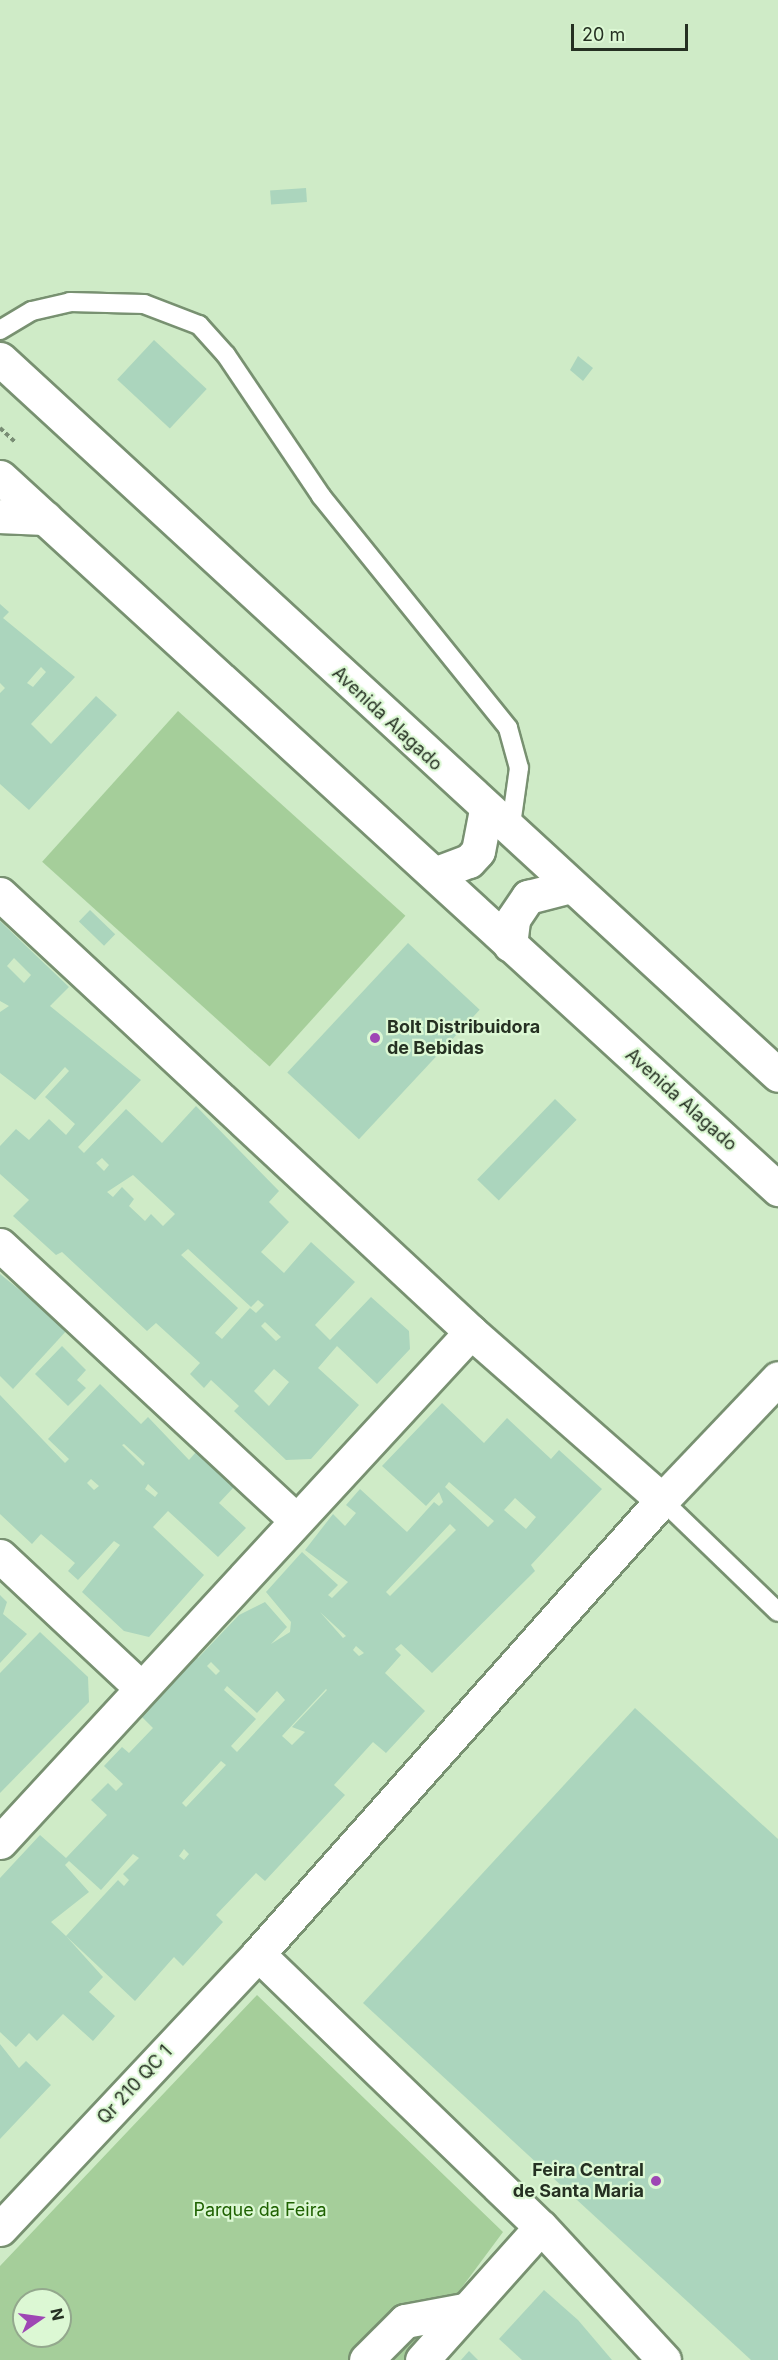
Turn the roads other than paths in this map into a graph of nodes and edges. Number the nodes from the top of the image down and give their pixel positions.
1 (0, 330) edge
2 (0, 359) edge
3 (0, 477) edge
4 (0, 516) edge
5 (45, 518) junction
6 (486, 810) junction
7 (510, 832) junction
8 (437, 873) junction
9 (571, 886) junction
10 (0, 894) edge
11 (510, 945) junction
12 (778, 1075) edge
13 (778, 1189) edge
14 (0, 1245) edge
15 (471, 1332) junction
16 (778, 1378) edge
17 (662, 1500) junction
18 (294, 1518) junction
19 (0, 1556) edge
20 (778, 1612) edge
21 (139, 1686) junction
22 (0, 1842) edge
23 (258, 1954) junction
24 (4, 2216) edge
25 (541, 2227) junction
26 (464, 2310) junction
27 (366, 2360) edge
28 (422, 2360) edge
29 (664, 2360) edge

1 - 7 lane
2 - 6 street, Avenida Alagado
3 - 5 street, Avenida Alagado
4 - 5 street
5 - 8 street, Avenida Alagado
6 - 7 street, Avenida Alagado
6 - 8 street
7 - 9 street, Avenida Alagado
8 - 11 street, Avenida Alagado
9 - 11 street
9 - 12 street, Avenida Alagado
10 - 15 street
11 - 13 street, Avenida Alagado
14 - 18 street
15 - 17 street
15 - 18 street
16 - 17 street, Qr 210 QC 1
17 - 20 lane
17 - 23 street, Qr 210 QC 1
18 - 21 street
19 - 21 street
21 - 22 street
23 - 24 street, Qr 210 QC 1
23 - 25 street
25 - 26 street
25 - 29 street
26 - 27 street
26 - 28 street

